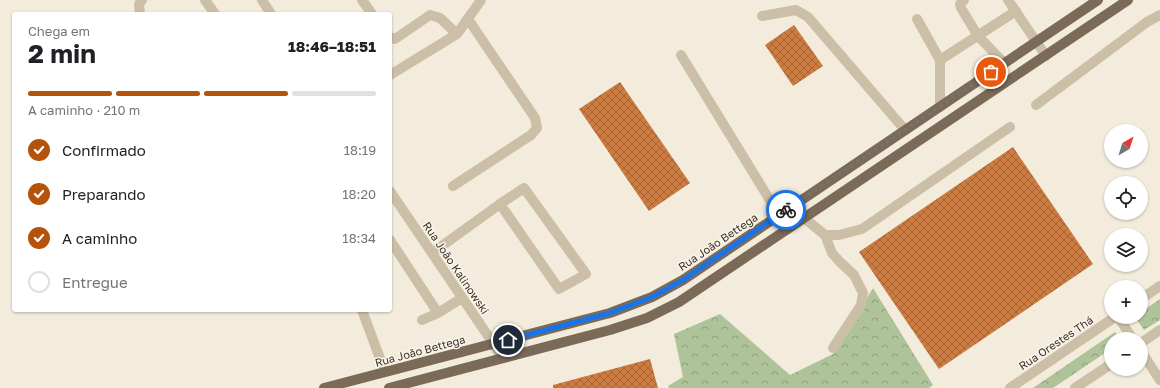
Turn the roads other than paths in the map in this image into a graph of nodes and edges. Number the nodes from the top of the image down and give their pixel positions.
1 (142, 0) edge
2 (205, 0) edge
3 (262, 0) edge
4 (362, 0) edge
5 (481, 0) edge
6 (964, 0) edge
7 (1008, 0) edge
8 (1098, 0) edge
9 (1128, 0) edge
10 (1016, 11) junction
11 (140, 12) edge
12 (214, 12) edge
13 (270, 12) edge
14 (371, 12) edge
15 (1160, 15) edge
16 (762, 16) dead end
17 (468, 19) junction
18 (917, 19) dead end
19 (457, 34) junction
20 (978, 36) junction
21 (392, 38) edge
22 (1036, 42) junction
23 (682, 55) dead end
24 (1046, 56) junction
25 (940, 60) junction
26 (1004, 63) junction
27 (392, 74) edge
28 (1036, 105) dead end
29 (940, 106) junction
30 (1010, 127) dead end
31 (905, 130) junction
32 (453, 186) dead end
33 (392, 194) edge
34 (500, 204) junction
35 (780, 215) junction
36 (804, 218) junction
37 (825, 235) junction
38 (392, 243) edge
39 (432, 253) junction
40 (1160, 286) edge
41 (1148, 294) edge
42 (462, 298) junction
43 (363, 312) edge
44 (438, 313) junction
45 (422, 320) dead end
46 (1105, 324) edge
47 (1160, 330) edge
48 (1148, 338) edge
49 (493, 344) junction
50 (832, 348) dead end
51 (503, 358) junction
52 (1148, 362) edge
53 (1104, 369) edge
54 (385, 372) junction
55 (1160, 380) edge
56 (324, 388) edge
57 (389, 388) edge
58 (1010, 388) edge
59 (1075, 388) edge

1 - 11 street
2 - 12 street
3 - 13 street
4 - 14 street
5 - 17 street
6 - 20 street
7 - 10 street
8 - 22 main road, Rua João Bettega
9 - 24 main road
10 - 20 street
10 - 22 street
15 - 28 street
16 - 31 street
17 - 19 street
17 - 32 street
18 - 25 street
19 - 21 street
19 - 27 street
20 - 25 street
20 - 26 street
22 - 24 street
22 - 26 main road, Rua João Bettega
23 - 35 street
24 - 36 main road
25 - 29 street
26 - 29 main road, Rua João Bettega
29 - 31 main road, Rua João Bettega
30 - 37 street
31 - 35 main road, Rua João Bettega
33 - 39 street, Rua João Kalinowski
34 - 34 street
34 - 39 street
35 - 49 main road, Rua João Bettega
36 - 37 street
36 - 51 main road
37 - 50 street
38 - 44 street
39 - 42 street, Rua João Kalinowski
40 - 41 street
42 - 44 street
42 - 49 street, Rua João Kalinowski
43 - 54 street
44 - 45 street
46 - 58 street, Rua Orestes Thá
47 - 48 street
49 - 51 street, Rua João Kalinowski
49 - 54 main road, Rua João Bettega
51 - 57 main road
52 - 55 street
53 - 59 street
54 - 56 main road, Rua João Bettega

